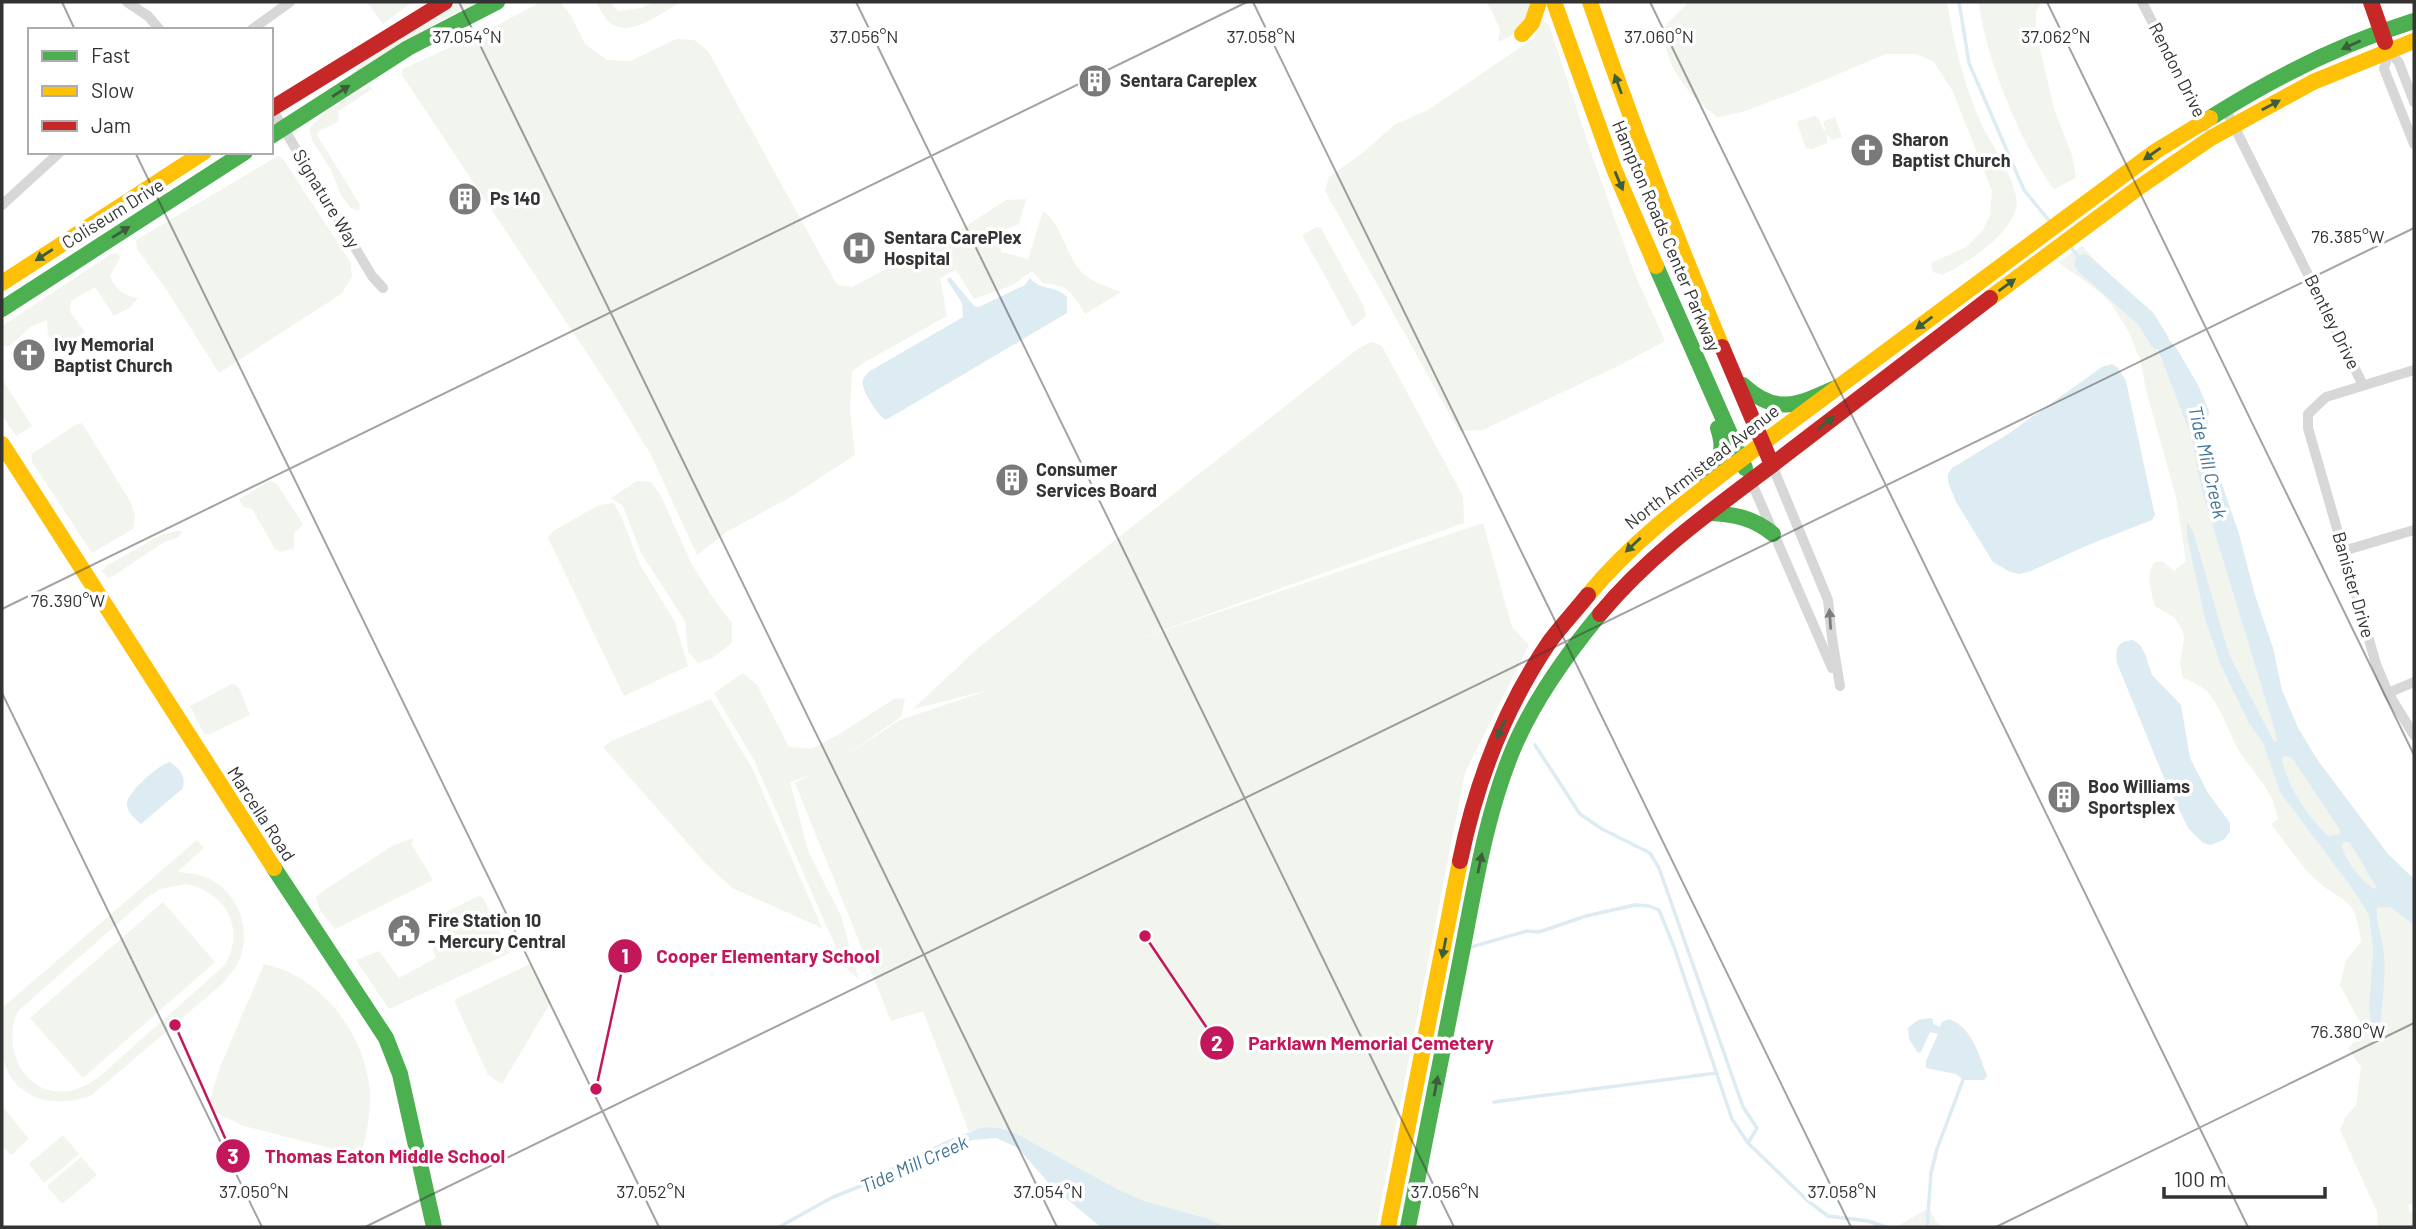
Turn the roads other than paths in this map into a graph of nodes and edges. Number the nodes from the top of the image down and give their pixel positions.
1 (127, 2) edge
2 (290, 2) edge
3 (446, 2) edge
4 (497, 2) edge
5 (1539, 2) edge
6 (1554, 2) edge
7 (1590, 2) edge
8 (2142, 2) edge
9 (2371, 2) edge
10 (2414, 21) edge
11 (158, 28) edge
12 (254, 28) edge
13 (2381, 32) junction
14 (1522, 34) dead end
15 (2414, 41) edge
16 (2389, 50) junction
17 (2414, 102) edge
18 (2225, 107) junction
19 (273, 108) edge
20 (273, 114) edge
21 (2203, 121) junction
22 (2235, 125) junction
23 (277, 132) edge
24 (2211, 138) junction
25 (2414, 144) edge
26 (58, 154) edge
27 (201, 154) edge
28 (242, 154) edge
29 (2, 205) edge
30 (2, 283) edge
31 (383, 288) dead end
32 (1664, 288) junction
33 (2, 309) edge
34 (2414, 370) edge
35 (1734, 375) junction
36 (2363, 385) junction
37 (1838, 387) junction
38 (1764, 442) junction
39 (2, 444) edge
40 (1741, 460) junction
41 (1772, 465) junction
42 (1751, 481) junction
43 (1682, 504) junction
44 (1709, 513) junction
45 (2414, 530) edge
46 (1773, 534) junction
47 (2343, 551) junction
48 (2414, 682) edge
49 (2388, 693) junction
50 (2414, 735) edge
51 (433, 1227) edge
52 (1388, 1227) edge
53 (1408, 1227) edge

1 - 11 street
2 - 12 street
3 - 19 main road
23 -> 4 main road
5 - 14 main road
6 -> 32 main road, Hampton Roads Center Parkway
35 -> 7 main road, Hampton Roads Center Parkway
8 - 21 street, Rendon Drive
9 - 13 main road
10 - 13 main road, North Armistead Avenue
13 - 16 main road
13 -> 18 main road, North Armistead Avenue
15 - 16 main road
16 - 17 street
22 -> 16 main road
16 - 25 street
18 - 21 main road, North Armistead Avenue
18 - 22 street, Bentley Drive
20 - 23 street, Signature Way
21 - 24 street, Rendon Drive
21 -> 37 main road, North Armistead Avenue
22 - 24 main road
22 - 36 street, Bentley Drive
23 - 31 street, Signature Way
41 -> 24 main road
26 - 29 street
27 -> 30 main road, Coliseum Drive
33 -> 28 main road, Coliseum Drive
32 - 40 main road, Hampton Roads Center Parkway
32 - 43 main road
34 - 36 street
35 - 37 main road
35 - 38 main road, Hampton Roads Center Parkway
36 - 47 street, Banister Drive
37 - 38 main road, North Armistead Avenue
38 - 40 main road, North Armistead Avenue
38 - 41 main road, Hampton Roads Center Parkway
39 - 51 main road, Marcella Road
40 - 42 main road, Hampton Roads Center Parkway
40 - 43 main road, North Armistead Avenue
41 - 42 main road
46 -> 41 street
42 - 44 main road
42 - 46 street
43 -> 52 main road, North Armistead Avenue
44 - 46 main road
53 -> 44 main road
45 - 47 street
47 - 49 street, Banister Drive
48 - 49 street
49 - 50 street, Banister Drive

